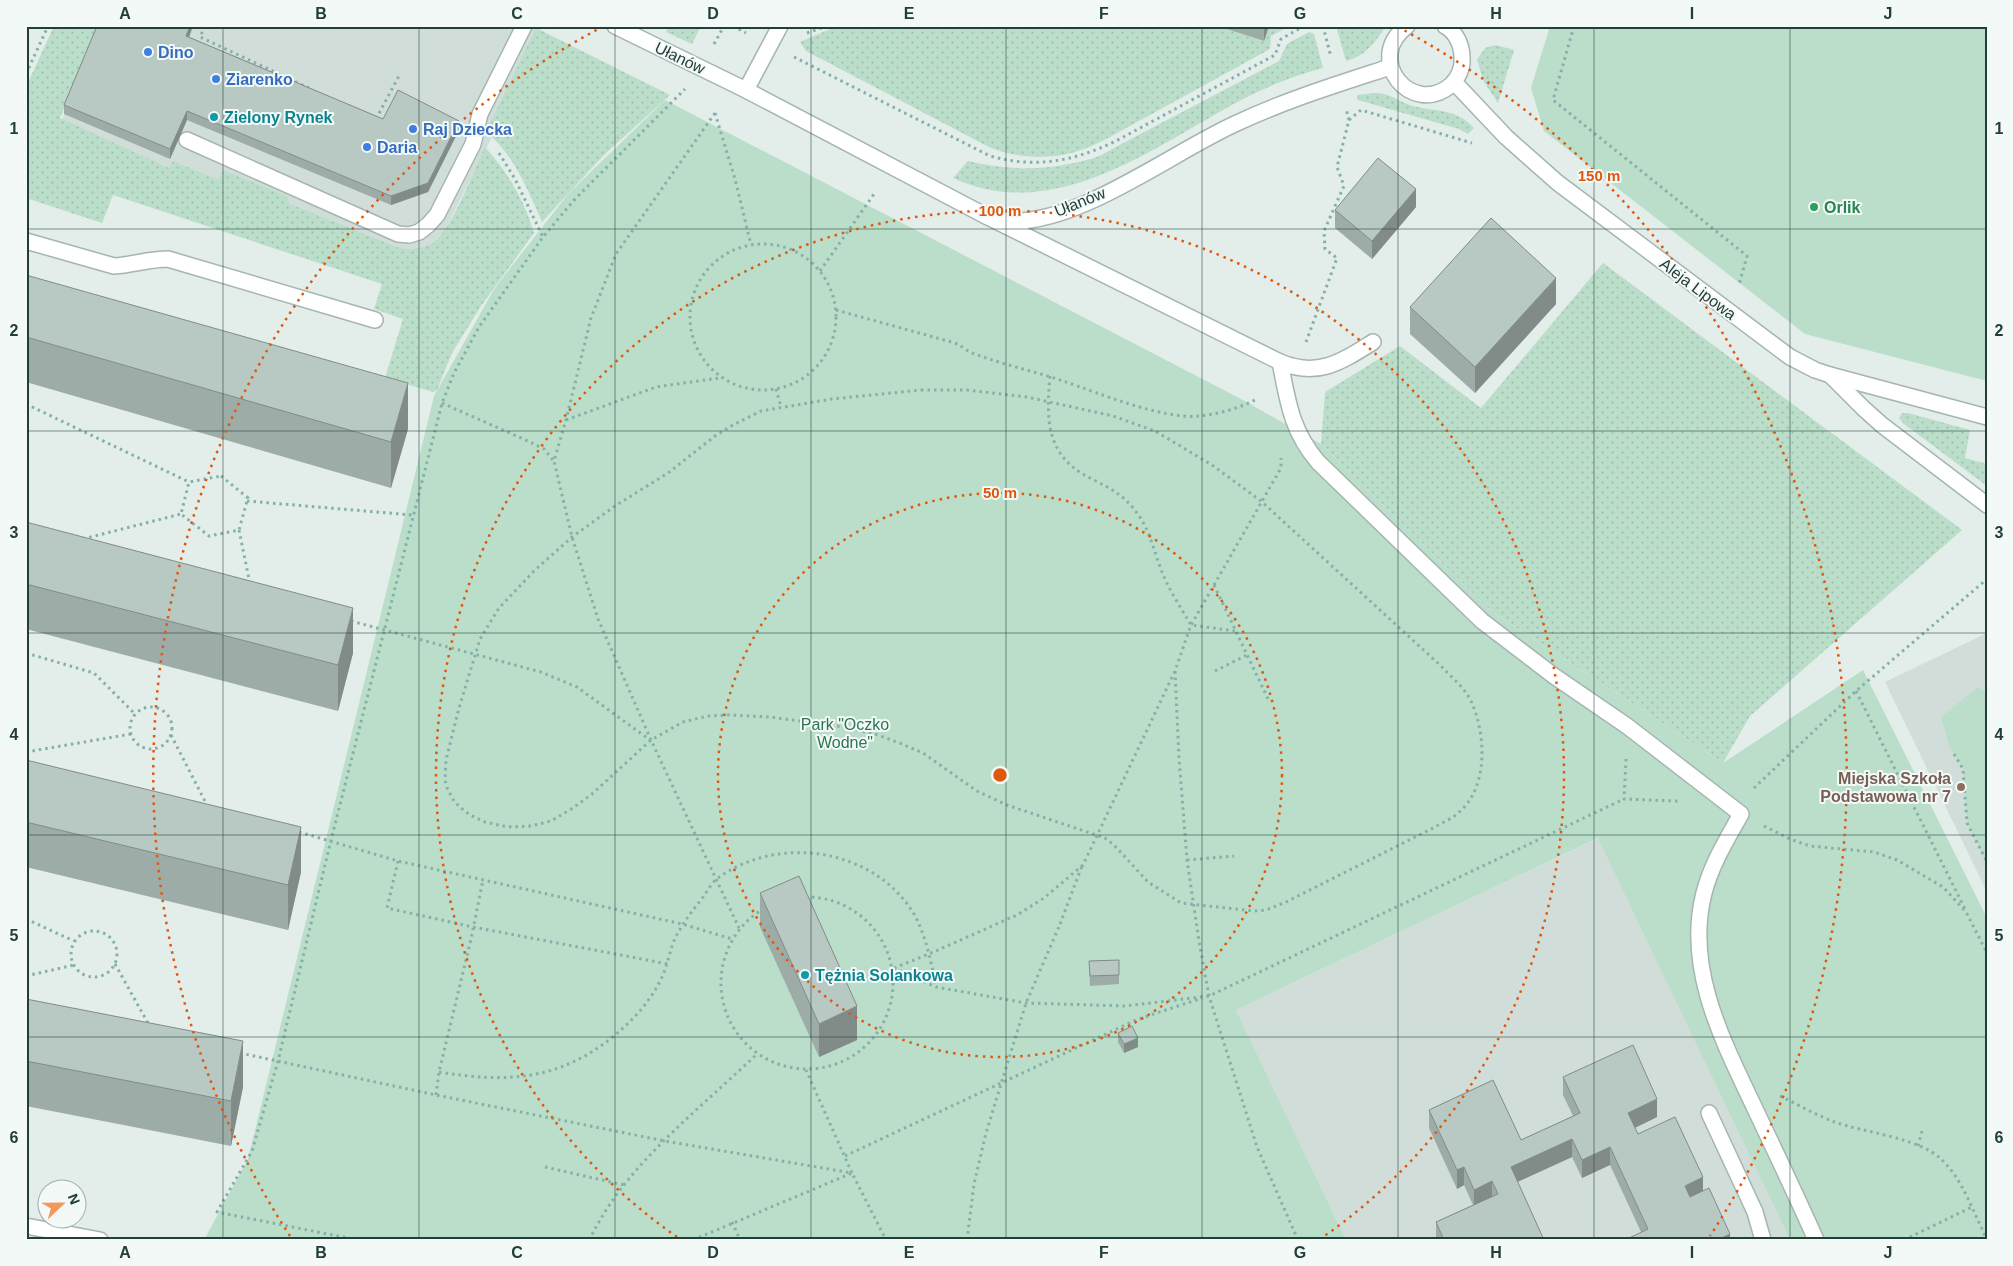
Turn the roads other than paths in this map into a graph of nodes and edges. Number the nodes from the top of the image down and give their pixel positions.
1 (524, 26) edge
2 (615, 26) edge
3 (780, 26) edge
4 (1407, 26) edge
5 (1448, 27) edge
6 (1390, 67) junction
7 (1454, 82) junction
8 (746, 90) junction
9 (187, 140) dead end
10 (986, 216) junction
11 (26, 241) edge
12 (375, 320) dead end
13 (1372, 342) dead end
14 (1280, 362) junction
15 (1830, 375) junction
16 (1987, 416) edge
17 (1987, 505) edge
18 (1709, 1114) dead end
19 (26, 1226) edge
20 (100, 1240) edge
21 (1763, 1240) edge
22 (1816, 1240) edge

1 - 9 street
2 - 8 street, Ułanów
3 - 8 street
4 - 6 street
5 - 7 street
6 - 7 street
6 - 10 street, Ułanów
7 - 15 street, Aleja Lipowa
8 - 10 street, Ułanów
10 - 14 street
11 - 12 street
13 - 14 street
14 - 22 street
15 - 16 street, Aleja Lipowa
15 - 17 street
18 - 21 street
19 - 20 street

